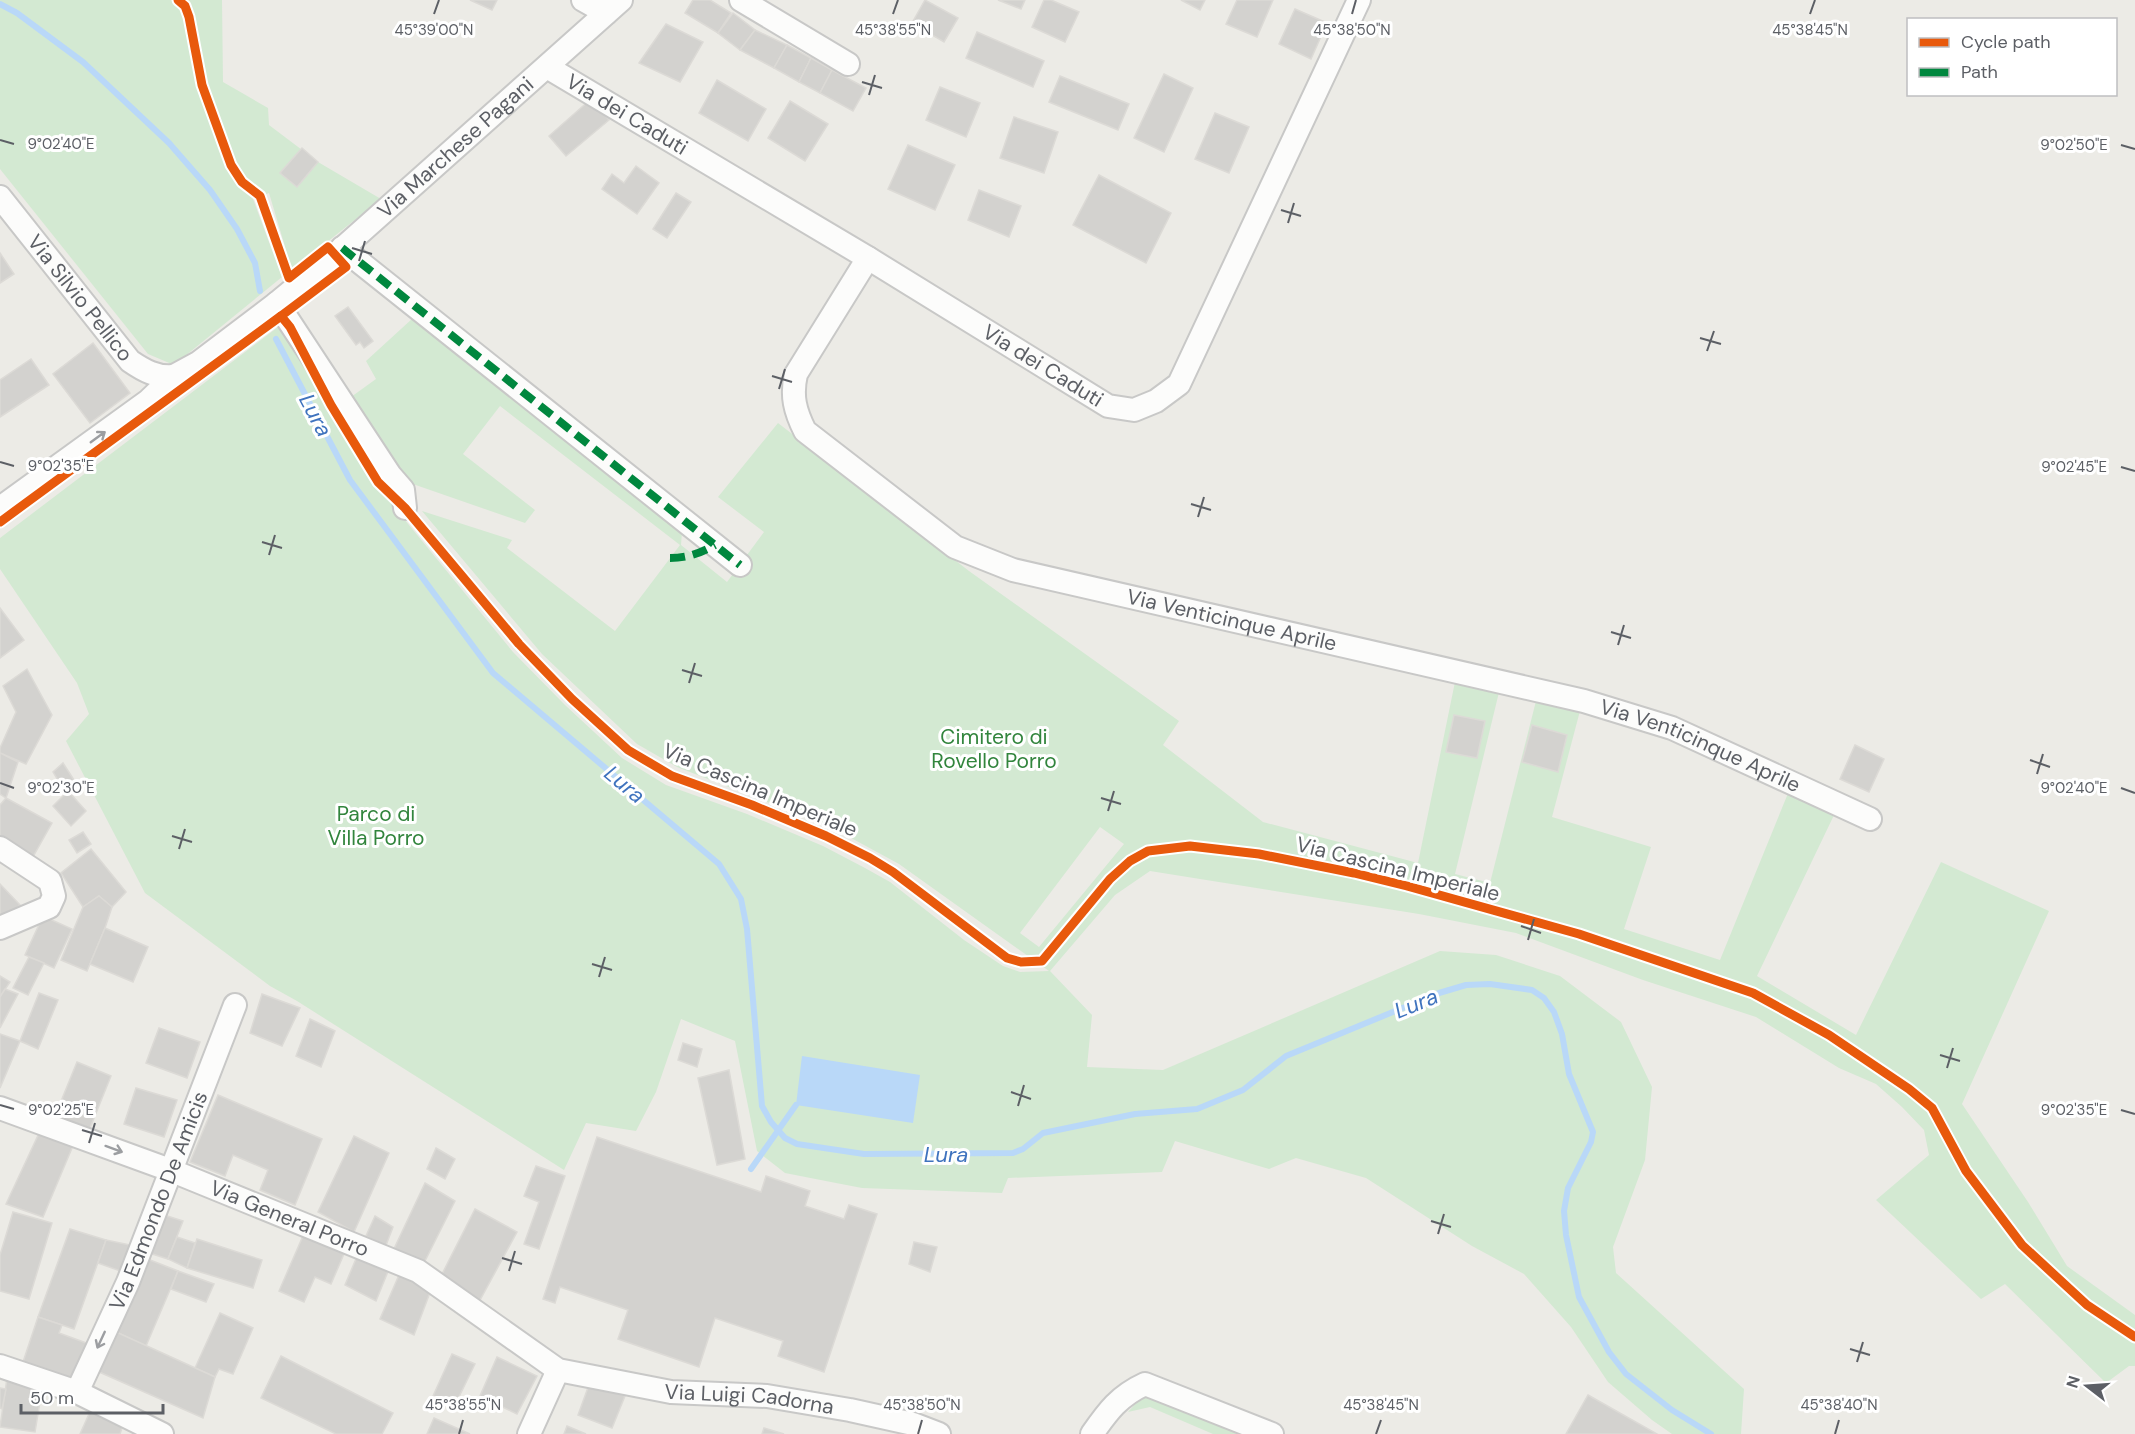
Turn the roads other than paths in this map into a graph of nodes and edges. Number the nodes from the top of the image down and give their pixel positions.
1 (584, 0) edge
2 (741, 0) edge
3 (1350, 3) edge
4 (613, 6) edge
5 (848, 64) dead end
6 (547, 67) junction
7 (0, 197) edge
8 (342, 248) junction
9 (868, 258) junction
10 (277, 303) junction
11 (174, 376) junction
12 (0, 508) edge
13 (405, 508) dead end
14 (740, 565) dead end
15 (1870, 819) dead end
16 (0, 848) edge
17 (0, 928) edge
18 (235, 1005) dead end
19 (0, 1108) edge
20 (170, 1170) junction
21 (0, 1366) edge
22 (558, 1370) junction
23 (77, 1392) junction
24 (162, 1434) edge
25 (529, 1434) edge
26 (939, 1434) edge
27 (1092, 1434) edge
28 (1272, 1434) edge

1 - 4 street
2 - 5 street
3 - 9 street, Via dei Caduti
4 - 6 street, Via Marchese Pagani
6 - 8 street, Via Marchese Pagani
6 - 9 street, Via dei Caduti
7 - 11 street, Via Silvio Pellico
8 - 10 street, Via Marchese Pagani
8 - 14 street
9 - 15 street, Via Venticinque Aprile
10 - 11 street, Via Marchese Pagani
10 - 13 street
12 -> 11 street, Via Marchese Pagani
16 - 17 street
18 - 20 street, Via Edmondo De Amicis
19 -> 20 street, Via General Porro
20 - 22 street, Via General Porro
20 -> 23 street, Via Edmondo De Amicis
21 - 23 street
22 - 25 street
22 - 26 street, Via Luigi Cadorna
23 - 24 street
27 - 28 street

